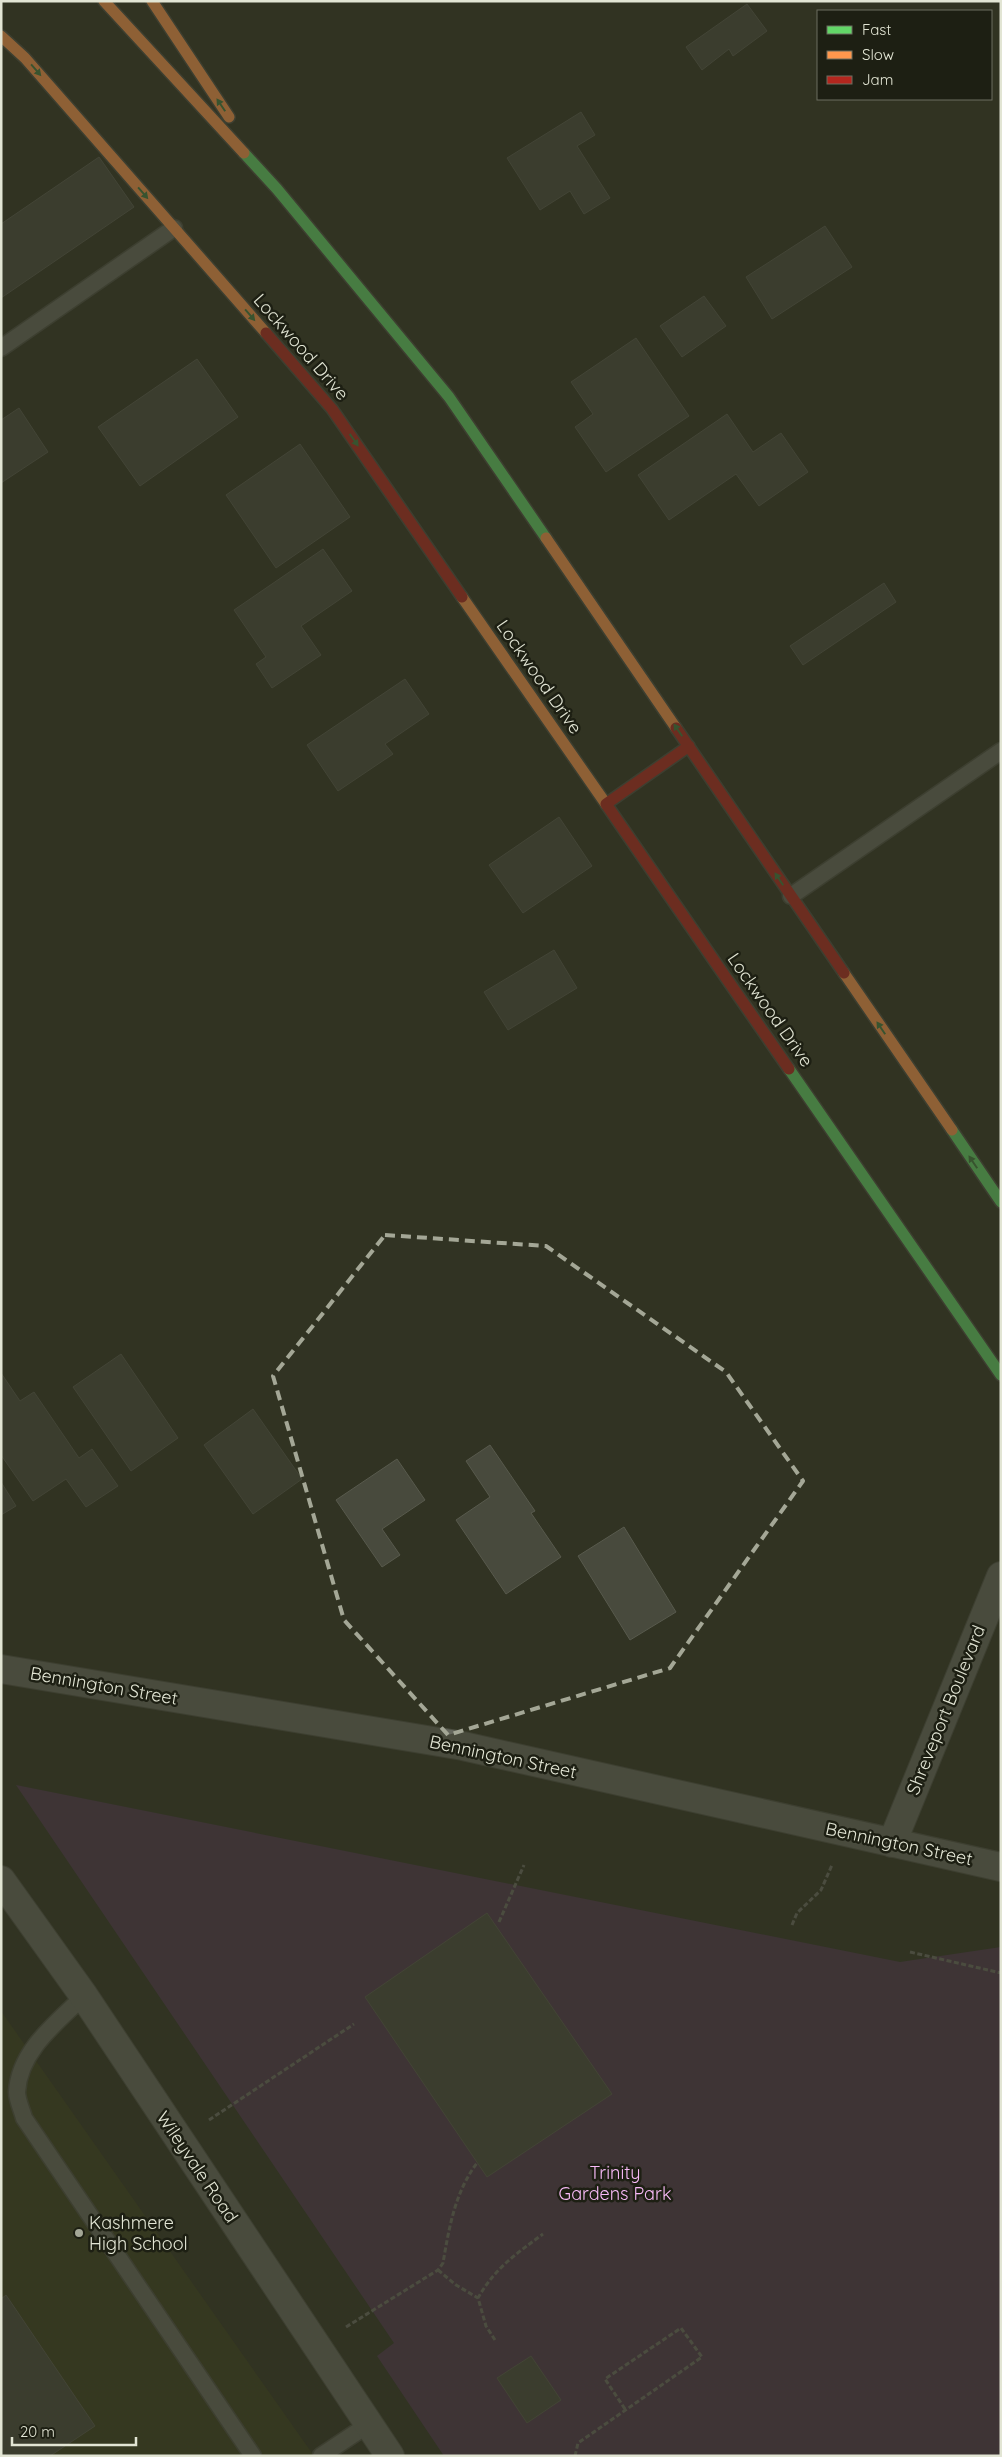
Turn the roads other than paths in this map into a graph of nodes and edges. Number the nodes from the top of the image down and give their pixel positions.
1 (104, 1) edge
2 (152, 1) edge
3 (1, 36) edge
4 (277, 189) junction
5 (174, 228) junction
6 (1, 348) edge
7 (688, 746) junction
8 (1001, 752) edge
9 (606, 804) junction
10 (791, 896) junction
11 (1001, 1202) edge
12 (1001, 1375) edge
13 (1001, 1576) edge
14 (1, 1669) edge
15 (892, 1844) junction
16 (1001, 1867) edge
17 (1, 1880) edge
18 (84, 1996) junction
19 (369, 2424) junction
20 (253, 2456) edge
21 (321, 2456) edge
22 (390, 2456) edge

1 - 4 main road
4 -> 2 main road
3 -> 5 main road, Lockwood Drive
7 -> 4 main road
5 - 6 lane
5 -> 9 main road, Lockwood Drive
7 - 9 main road
10 -> 7 main road
8 - 10 lane
9 - 12 main road, Lockwood Drive
11 -> 10 main road
13 - 15 street, Shreveport Boulevard
14 - 15 street, Bennington Street
15 - 16 street, Bennington Street
17 - 18 street, Wileyvale Road
18 - 19 street, Wileyvale Road
18 - 20 lane
19 - 21 lane
19 - 22 street, Wileyvale Road

